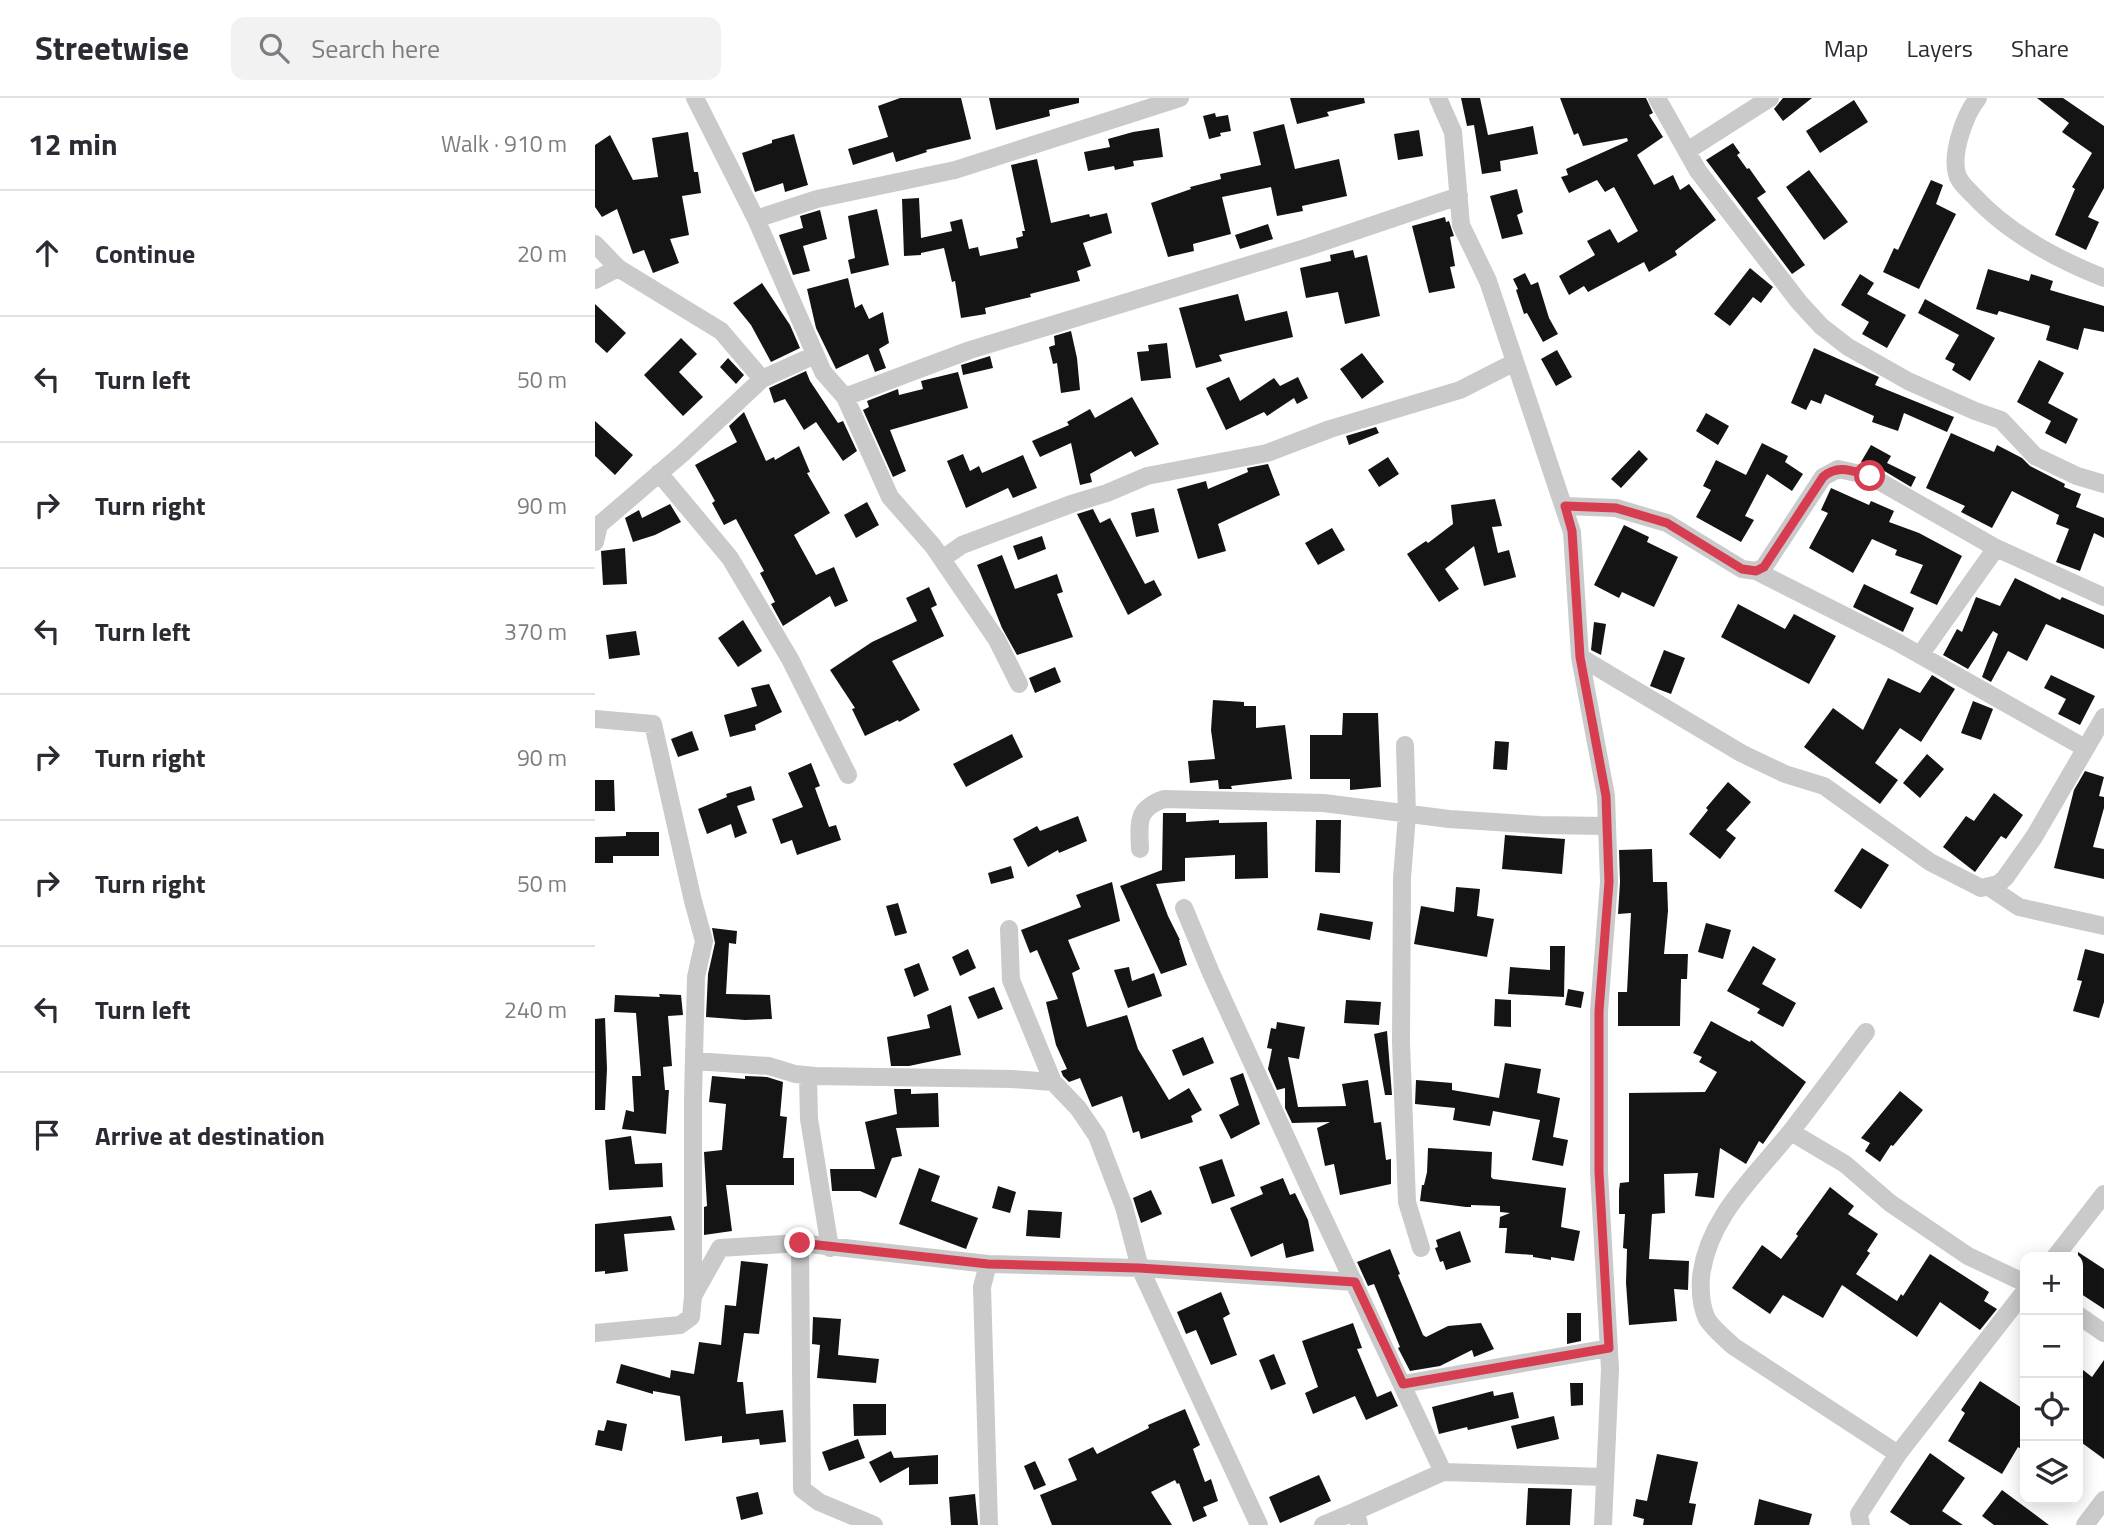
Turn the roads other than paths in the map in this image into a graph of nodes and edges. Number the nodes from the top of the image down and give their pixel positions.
1 (695, 98) edge
2 (1180, 98) edge
3 (1438, 98) edge
4 (1657, 98) edge
5 (1770, 98) edge
6 (1978, 98) edge
7 (1687, 151) junction
8 (1459, 196) junction
9 (756, 219) junction
10 (595, 244) edge
11 (618, 268) junction
12 (2104, 278) edge
13 (595, 280) edge
14 (815, 355) junction
15 (1515, 362) junction
16 (762, 379) junction
17 (845, 397) junction
18 (659, 473) junction
19 (2104, 484) edge
20 (1565, 506) junction
21 (595, 542) edge
22 (1996, 548) junction
23 (941, 559) junction
24 (1756, 571) junction
25 (2104, 597) edge
26 (1920, 655) junction
27 (1580, 657) junction
28 (1019, 684) dead end
29 (2104, 717) edge
30 (595, 719) edge
31 (1405, 745) dead end
32 (2085, 748) junction
33 (848, 775) dead end
34 (1408, 815) junction
35 (1607, 825) junction
36 (1140, 849) dead end
37 (1989, 887) junction
38 (1184, 908) dead end
39 (2104, 926) edge
40 (1009, 929) dead end
41 (1866, 1032) dead end
42 (694, 1061) junction
43 (808, 1076) junction
44 (1053, 1082) junction
45 (1791, 1132) junction
46 (2104, 1194) edge
47 (800, 1243) junction
48 (830, 1248) junction
49 (1420, 1248) dead end
50 (2060, 1252) edge
51 (988, 1264) junction
52 (1139, 1268) junction
53 (2020, 1281) edge
54 (1355, 1282) junction
55 (693, 1296) junction
56 (2020, 1298) edge
57 (2083, 1318) edge
58 (595, 1333) edge
59 (2104, 1333) edge
60 (1609, 1348) junction
61 (1403, 1384) junction
62 (1898, 1454) junction
63 (1443, 1472) junction
64 (1604, 1477) junction
65 (2104, 1500) edge
66 (1358, 1518) edge
67 (874, 1525) edge
68 (989, 1525) edge
69 (1259, 1525) edge
70 (1323, 1525) edge
71 (1603, 1525) edge
72 (1861, 1525) edge
73 (2085, 1525) edge

1 - 9 street
2 - 9 street
3 - 8 street
4 - 7 street
5 - 7 street
6 - 12 street
7 - 19 street
8 - 15 street
8 - 17 street
9 - 14 street
10 - 11 street
11 - 13 street
11 - 16 street
14 - 16 street
14 - 17 street
15 - 20 street
15 - 23 street
16 - 18 street
17 - 23 street
18 - 21 street
18 - 33 street
20 - 24 street
20 - 27 street
22 - 24 street
22 - 25 street
22 - 26 street
23 - 28 street
24 - 26 street
26 - 32 street
27 - 35 street
27 - 37 street
29 - 32 street
30 - 42 street
31 - 34 street
32 - 37 street
34 - 35 street
34 - 36 street
34 - 49 street
35 - 60 street
37 - 39 street
38 - 54 street
40 - 44 street
41 - 45 street
42 - 43 street
42 - 55 street
43 - 44 street
43 - 48 street
44 - 52 street
45 - 53 street
45 - 62 street
46 - 50 street
47 - 48 street
47 - 55 street
47 - 67 street
48 - 51 street
51 - 52 street
51 - 68 street
52 - 54 street
52 - 69 street
54 - 61 street
55 - 58 street
56 - 62 street
57 - 59 street
60 - 61 street
60 - 64 street
61 - 63 street
62 - 72 street
63 - 64 street
63 - 66 street
64 - 71 street
65 - 73 street
66 - 70 street

